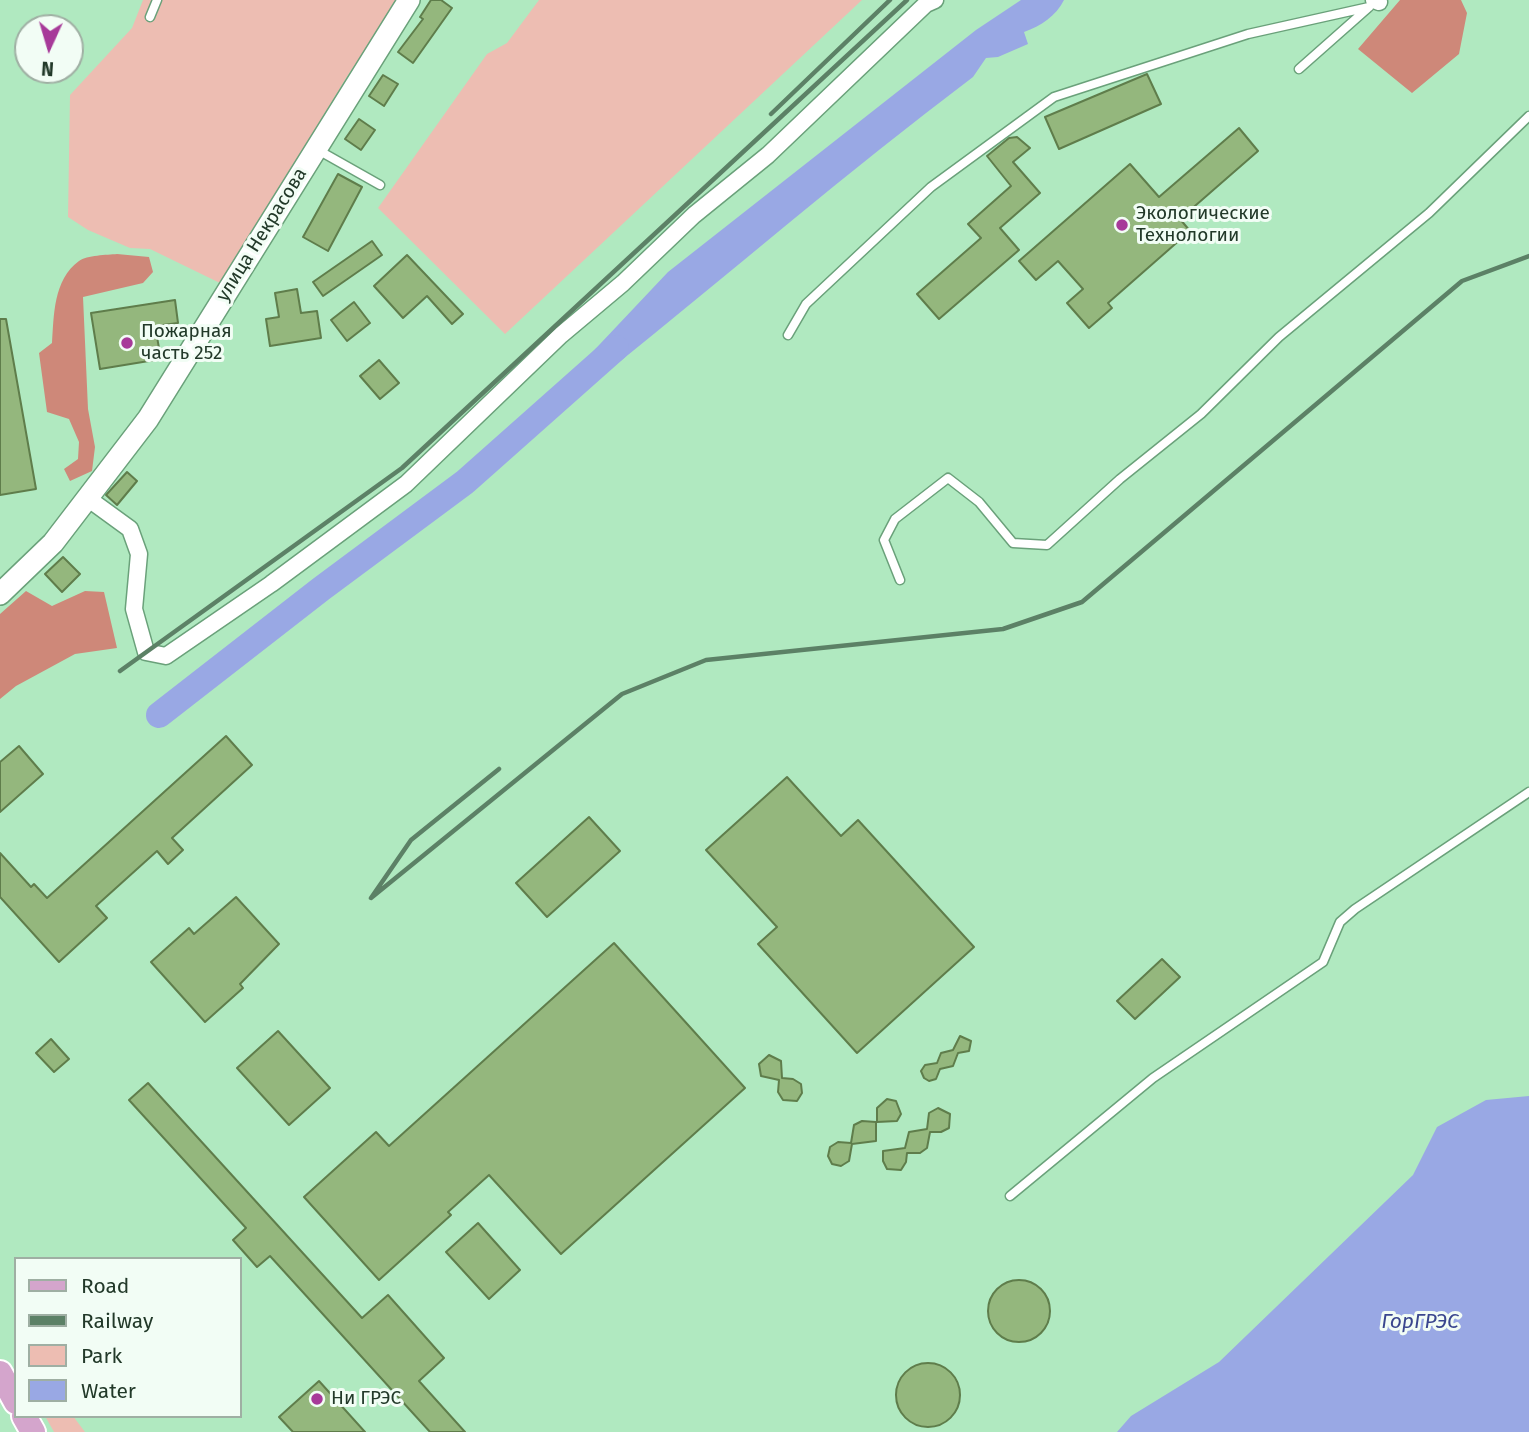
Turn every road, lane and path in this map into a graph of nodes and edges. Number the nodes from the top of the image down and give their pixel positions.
1 (158, 0) edge
2 (409, 0) edge
3 (935, 0) edge
4 (1377, 2) edge
5 (150, 17) dead end
6 (1300, 69) dead end
7 (1529, 116) edge
8 (316, 149) junction
9 (380, 185) dead end
10 (789, 335) dead end
11 (86, 497) junction
12 (900, 580) dead end
13 (0, 594) edge
14 (1529, 792) edge
15 (1010, 1196) dead end
16 (0, 1373) edge
17 (14, 1398) edge

1 - 5 lane
2 - 8 street, улица Некрасова
3 - 11 street
4 - 6 lane
4 - 10 lane
7 - 12 lane
8 - 9 lane
8 - 11 street, улица Некрасова
11 - 13 street, улица Некрасова
14 - 15 lane
16 - 17 main road

